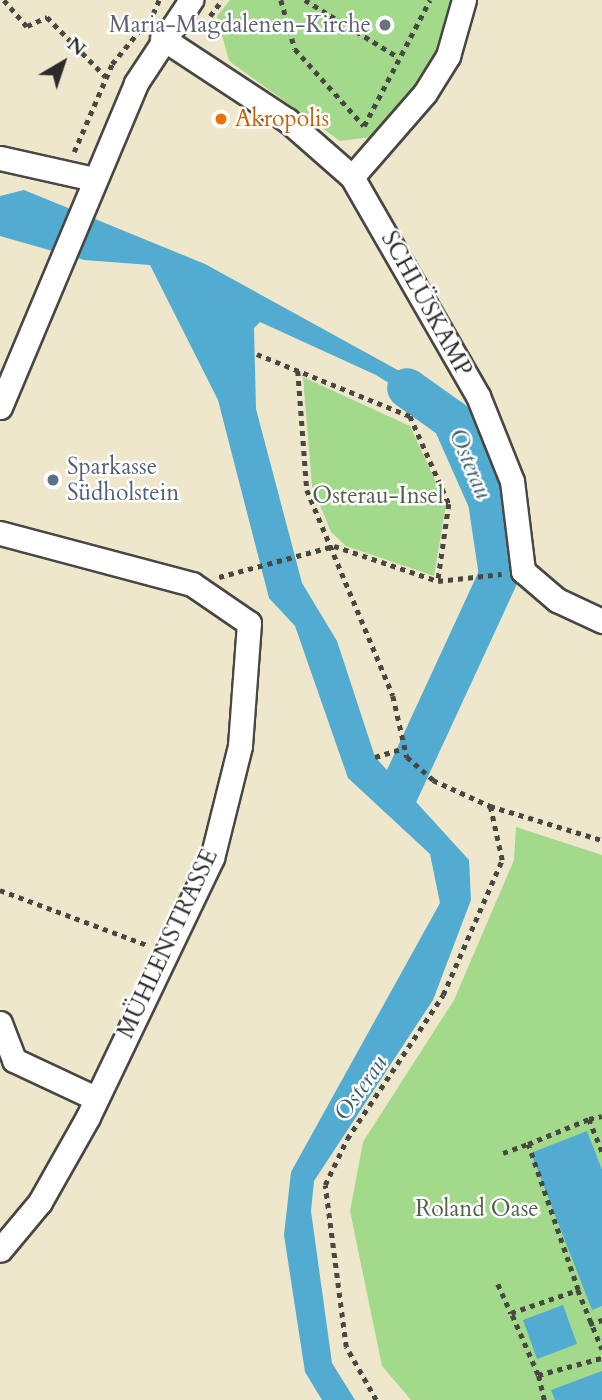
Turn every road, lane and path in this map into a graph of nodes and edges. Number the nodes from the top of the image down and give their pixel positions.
1 (4, 0) edge
2 (159, 0) edge
3 (191, 0) edge
4 (281, 0) edge
5 (305, 0) edge
6 (430, 0) edge
7 (464, 0) edge
8 (162, 38) junction
9 (398, 57) junction
10 (106, 77) junction
11 (0, 158) edge
12 (67, 169) junction
13 (352, 177) junction
14 (94, 179) junction
15 (257, 354) dead end
16 (298, 371) junction
17 (0, 407) edge
18 (0, 533) edge
19 (334, 546) junction
20 (253, 568) dead end
21 (516, 573) junction
22 (438, 581) junction
23 (602, 621) edge
24 (404, 748) junction
25 (375, 757) dead end
26 (490, 806) junction
27 (602, 840) edge
28 (0, 890) edge
29 (168, 953) junction
30 (0, 1023) edge
31 (95, 1098) junction
32 (602, 1116) edge
33 (589, 1119) junction
34 (528, 1144) junction
35 (602, 1152) edge
36 (503, 1153) dead end
37 (0, 1250) edge
38 (498, 1284) dead end
39 (578, 1290) junction
40 (511, 1312) junction
41 (602, 1320) edge
42 (589, 1324) junction
43 (602, 1349) edge
44 (602, 1358) edge
45 (538, 1375) junction
46 (376, 1400) edge
47 (544, 1400) edge

1 - 10 path
2 - 10 path
3 - 8 street
4 - 9 path
5 - 9 path
6 - 9 path
7 - 13 street
8 - 13 street, SCHLÜSKAMP
8 - 14 street
10 - 12 path
11 - 12 street
12 - 14 street
13 - 21 street, SCHLÜSKAMP
14 - 17 street
15 - 16 path
16 - 19 path
16 - 22 path
18 - 29 street, MÜHLENSTRASSE
19 - 20 path
19 - 22 path
19 - 24 path
21 - 22 path
21 - 23 street
24 - 25 path
24 - 26 path
26 - 27 path
26 - 46 path
28 - 29 path
29 - 31 street, MÜHLENSTRASSE
30 - 31 street
31 - 37 street, MÜHLENSTRASSE
32 - 33 path
33 - 34 path
33 - 35 path
34 - 36 path
34 - 39 path
38 - 40 path
39 - 40 path
39 - 42 path
40 - 45 path
41 - 42 path
42 - 43 path
44 - 45 path
45 - 47 path

